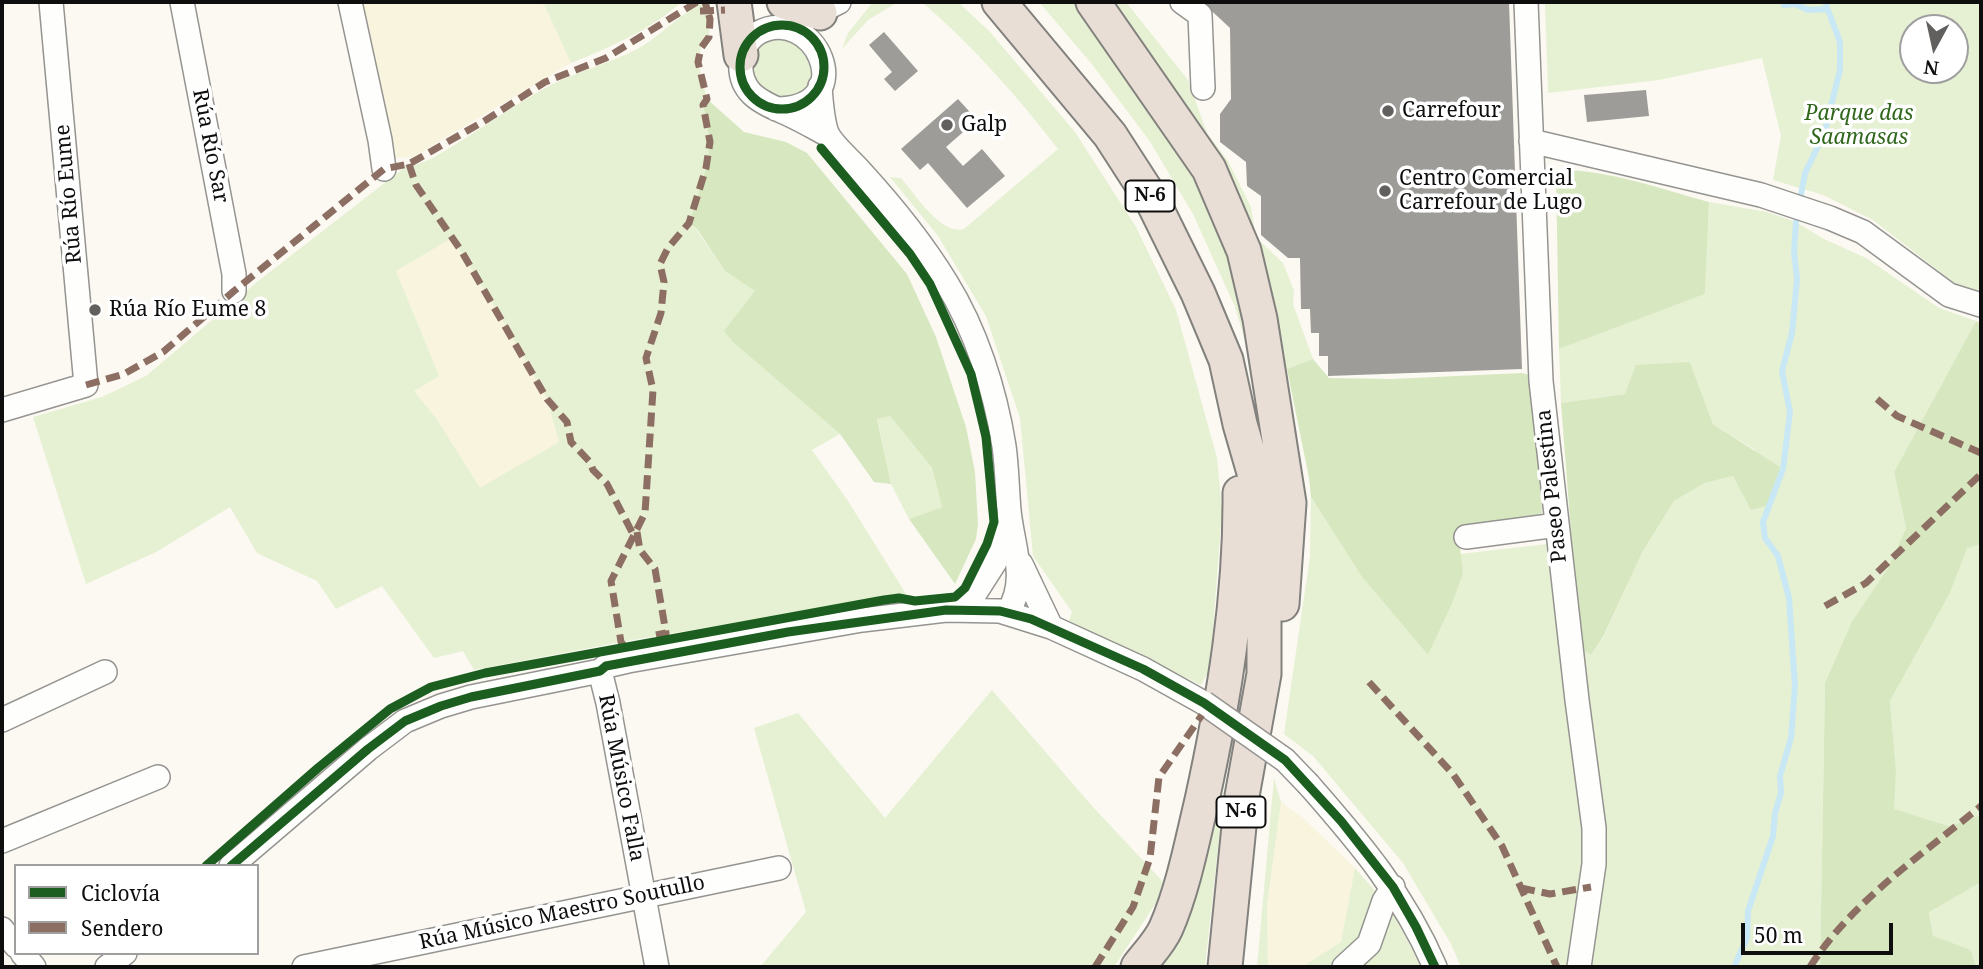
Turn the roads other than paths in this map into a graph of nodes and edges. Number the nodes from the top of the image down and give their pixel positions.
1 (51, 2) edge
2 (182, 2) edge
3 (350, 2) edge
4 (734, 2) edge
5 (999, 2) edge
6 (1093, 2) edge
7 (1182, 2) edge
8 (1526, 2) edge
9 (833, 5) edge
10 (787, 14) edge
11 (821, 51) junction
12 (741, 55) junction
13 (820, 86) junction
14 (1203, 88) dead end
15 (776, 109) junction
16 (828, 135) junction
17 (1531, 141) junction
18 (384, 169) dead end
19 (234, 290) dead end
20 (1981, 305) edge
21 (2, 410) edge
22 (1240, 424) junction
23 (1009, 513) junction
24 (1557, 525) junction
25 (1466, 537) dead end
26 (1018, 559) junction
27 (995, 562) junction
28 (965, 609) junction
29 (1004, 612) junction
30 (1051, 627) junction
31 (600, 671) junction
32 (105, 672) dead end
33 (1264, 674) junction
34 (2, 720) edge
35 (158, 777) dead end
36 (2, 841) edge
37 (233, 864) edge
38 (779, 867) dead end
39 (1393, 887) junction
40 (644, 895) junction
41 (2, 929) edge
42 (14, 944) edge
43 (122, 955) edge
44 (107, 967) edge
45 (304, 967) edge
46 (657, 967) edge
47 (1138, 967) edge
48 (1225, 967) edge
49 (1344, 967) edge
50 (1435, 967) edge
51 (1578, 967) edge

1 - 21 street, Rúa Río Eume
2 - 19 street, Rúa Río Sar
3 - 18 street
4 - 12 highway
5 - 22 highway, N-6
6 - 33 highway
7 - 14 street
8 - 17 street, Paseo Palestina
9 - 10 highway
9 - 11 street
10 - 11 street
10 - 12 street
11 - 13 street
12 - 15 street
13 - 15 street
13 - 16 street
15 - 16 street
16 - 23 street
17 - 20 street
17 - 24 street, Paseo Palestina
22 - 33 highway, N-6
22 - 47 highway
23 - 26 street
23 - 27 street
24 - 25 street
24 - 51 street, Paseo Palestina
26 - 29 street
26 - 30 street
27 - 28 street
27 - 29 street
28 - 29 street
28 - 31 street
29 - 30 street
30 - 39 street, bridge
31 - 37 street
31 - 40 street, Rúa Músico Falla
32 - 34 street
33 - 48 highway, N-6
35 - 36 street
38 - 40 street, Rúa Músico Maestro Soutullo
39 - 49 street
39 - 50 street
40 - 45 street, Rúa Músico Maestro Soutullo
40 - 46 street, Rúa Músico Falla
41 - 42 street
43 - 44 street

